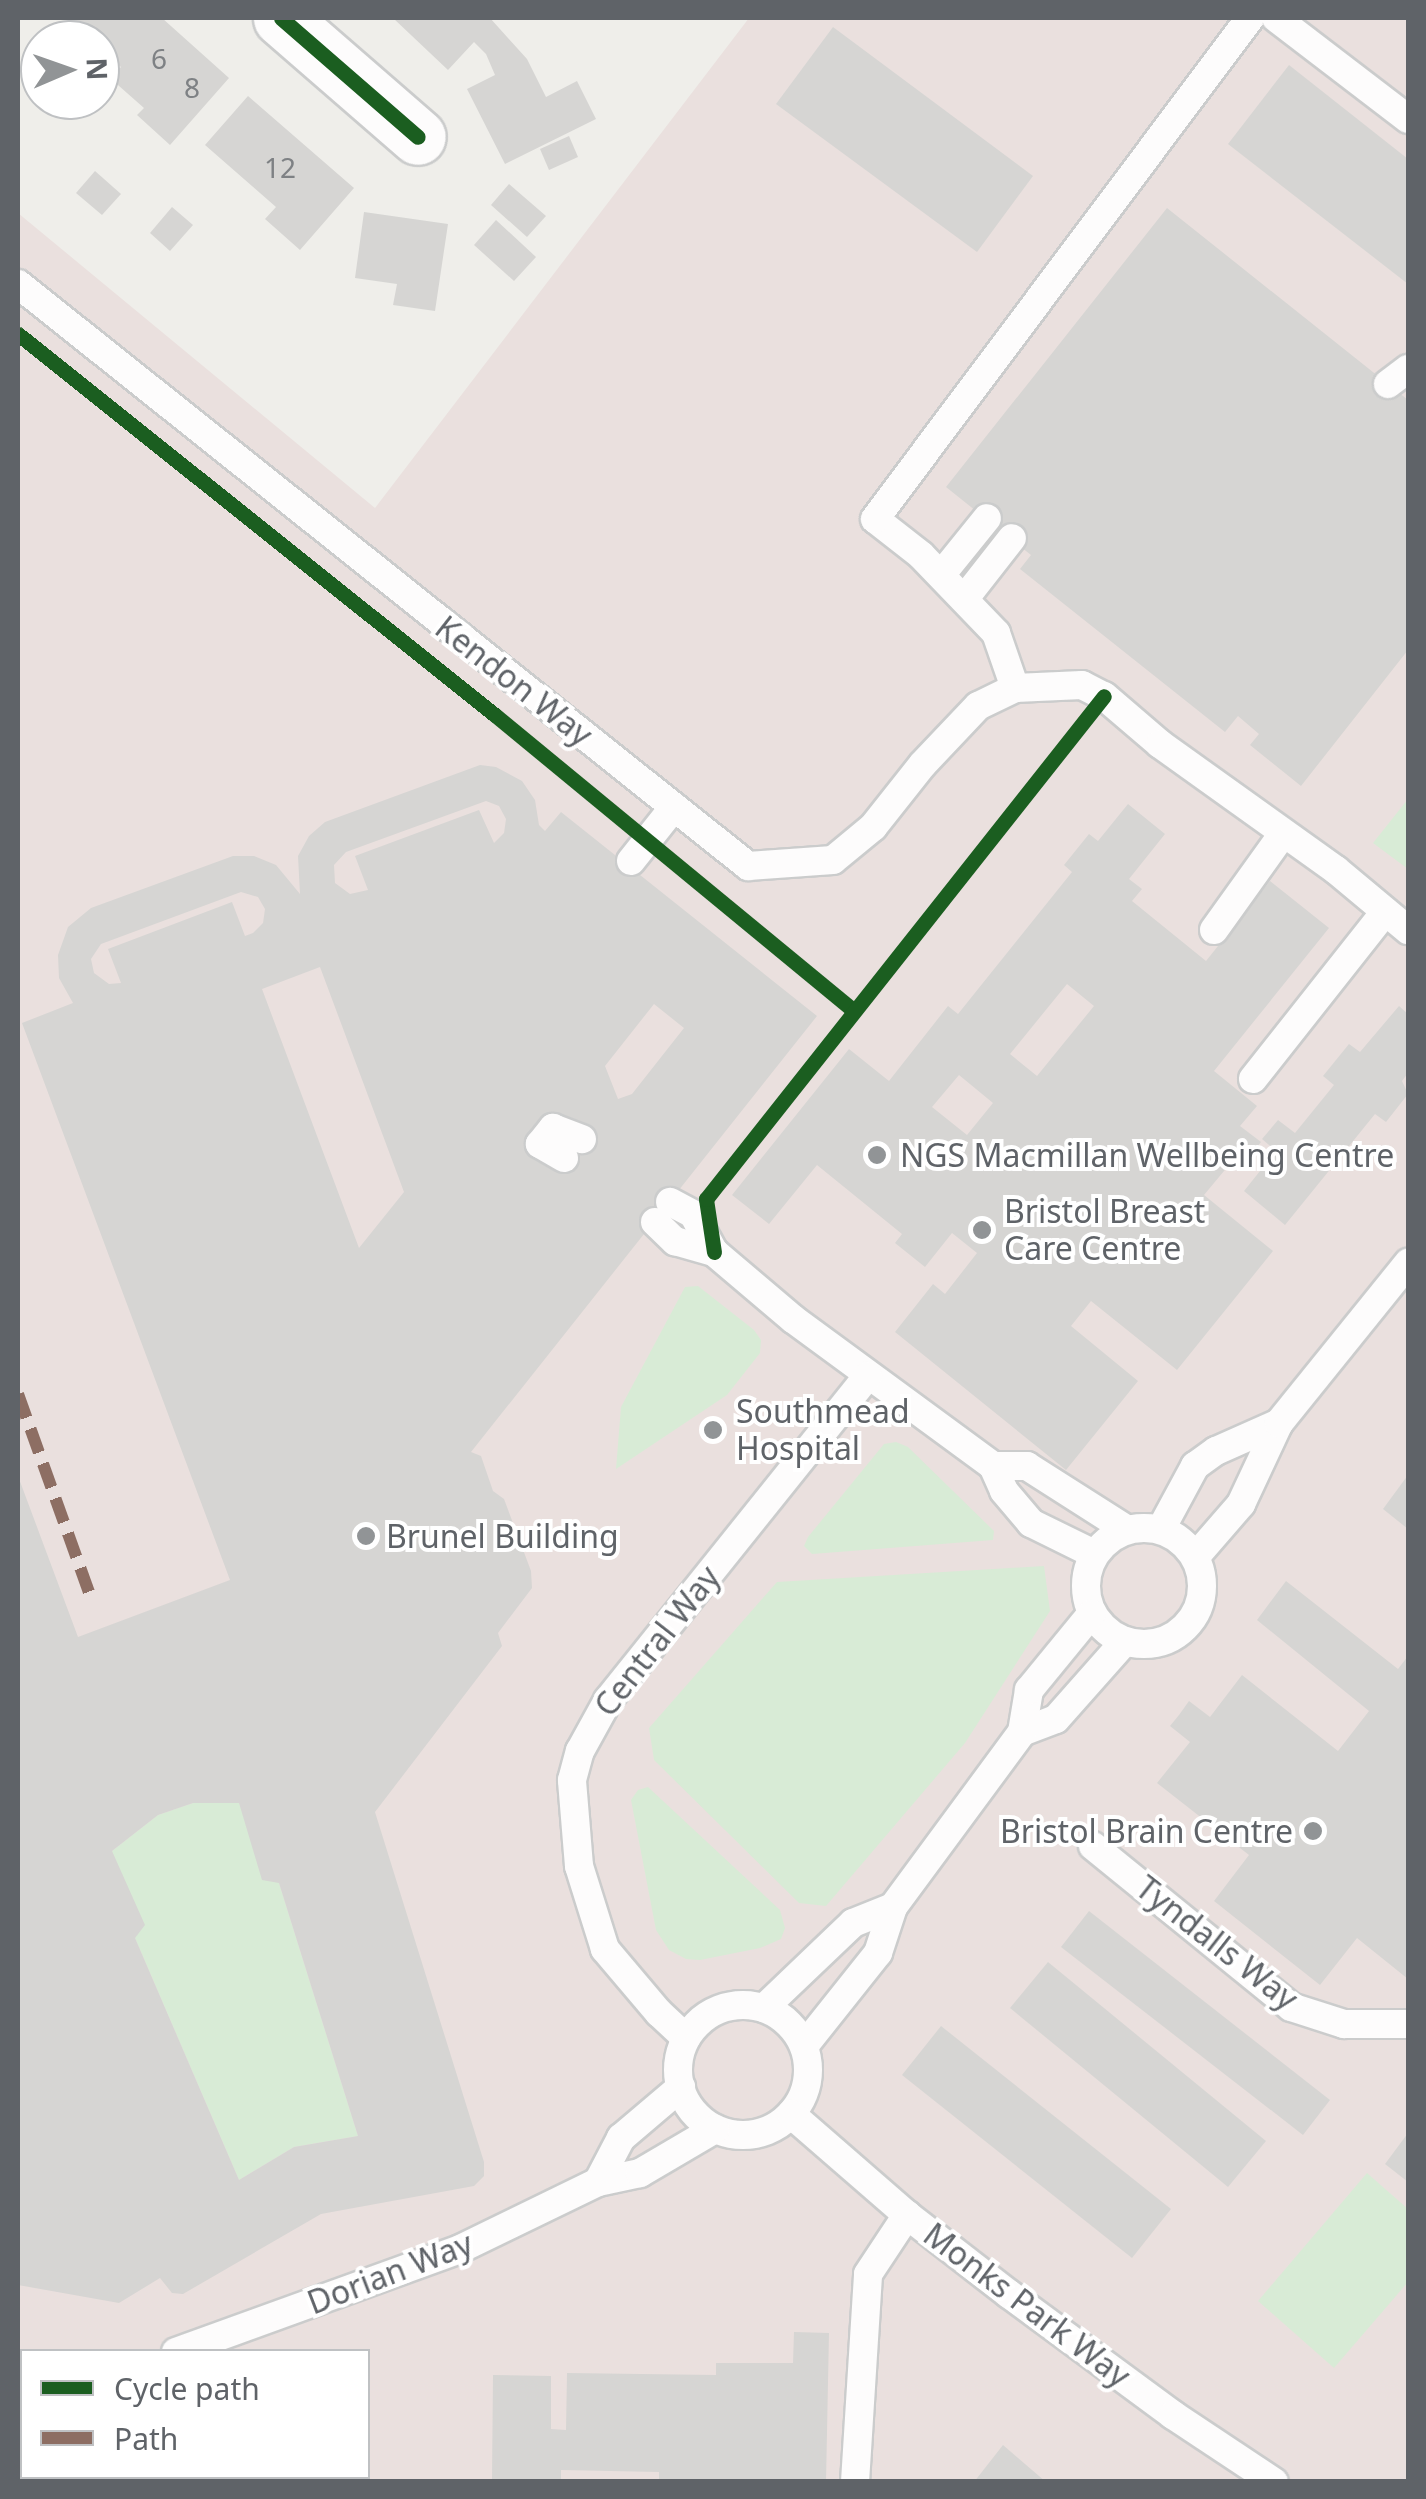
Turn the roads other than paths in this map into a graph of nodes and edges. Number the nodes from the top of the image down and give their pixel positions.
1 (280, 18) edge
2 (1250, 18) edge
3 (1276, 18) edge
4 (1408, 120) edge
5 (418, 137) dead end
6 (18, 284) edge
7 (987, 518) dead end
8 (1012, 538) dead end
9 (941, 575) junction
10 (965, 598) junction
11 (1014, 688) junction
12 (674, 807) junction
13 (1282, 835) junction
14 (632, 861) dead end
15 (1385, 912) junction
16 (1214, 930) dead end
17 (1408, 930) edge
18 (1253, 1079) dead end
19 (662, 1212) dead end
20 (1408, 1263) edge
21 (868, 1376) junction
22 (1279, 1423) junction
23 (993, 1466) junction
24 (1160, 1528) junction
25 (1126, 1529) junction
26 (1094, 1554) junction
27 (1196, 1556) junction
28 (1092, 1613) junction
29 (1124, 1641) junction
30 (1022, 1732) junction
31 (1092, 1846) dead end
32 (893, 1906) junction
33 (764, 2008) junction
34 (1408, 2024) edge
35 (686, 2038) junction
36 (804, 2046) junction
37 (681, 2087) junction
38 (791, 2114) junction
39 (715, 2129) junction
40 (598, 2182) junction
41 (907, 2215) junction
42 (189, 2349) edge
43 (856, 2482) edge
44 (1274, 2482) edge

1 - 5 street
2 - 9 lane
3 - 4 lane
6 - 12 lane, Kendon Way
7 - 9 lane
8 - 10 lane
9 - 10 lane
10 - 11 lane
11 - 12 lane, Kendon Way
11 - 13 lane, Kendon Way
12 - 14 lane
13 - 15 lane, Kendon Way
13 - 16 lane
15 - 17 lane, Kendon Way
15 - 18 lane
19 - 21 lane
20 - 22 lane
21 - 23 lane
21 - 35 lane, Central Way
22 - 24 lane
22 - 27 lane
23 - 25 lane
23 - 26 lane
24 - 25 lane
24 - 27 lane
25 - 26 lane
26 - 28 lane
27 - 29 lane
28 - 29 lane
28 - 30 lane
29 - 30 lane
30 - 32 lane
31 - 34 lane, Tyndalls Way
32 - 33 lane
32 - 36 lane
33 - 35 lane
33 - 36 lane
35 - 37 lane
36 - 38 lane
37 - 39 lane
37 - 40 lane
38 - 39 lane
38 - 41 lane, Monks Park Way
39 - 40 lane, Dorian Way
40 - 42 lane, Dorian Way
41 - 43 lane
41 - 44 lane, Monks Park Way

